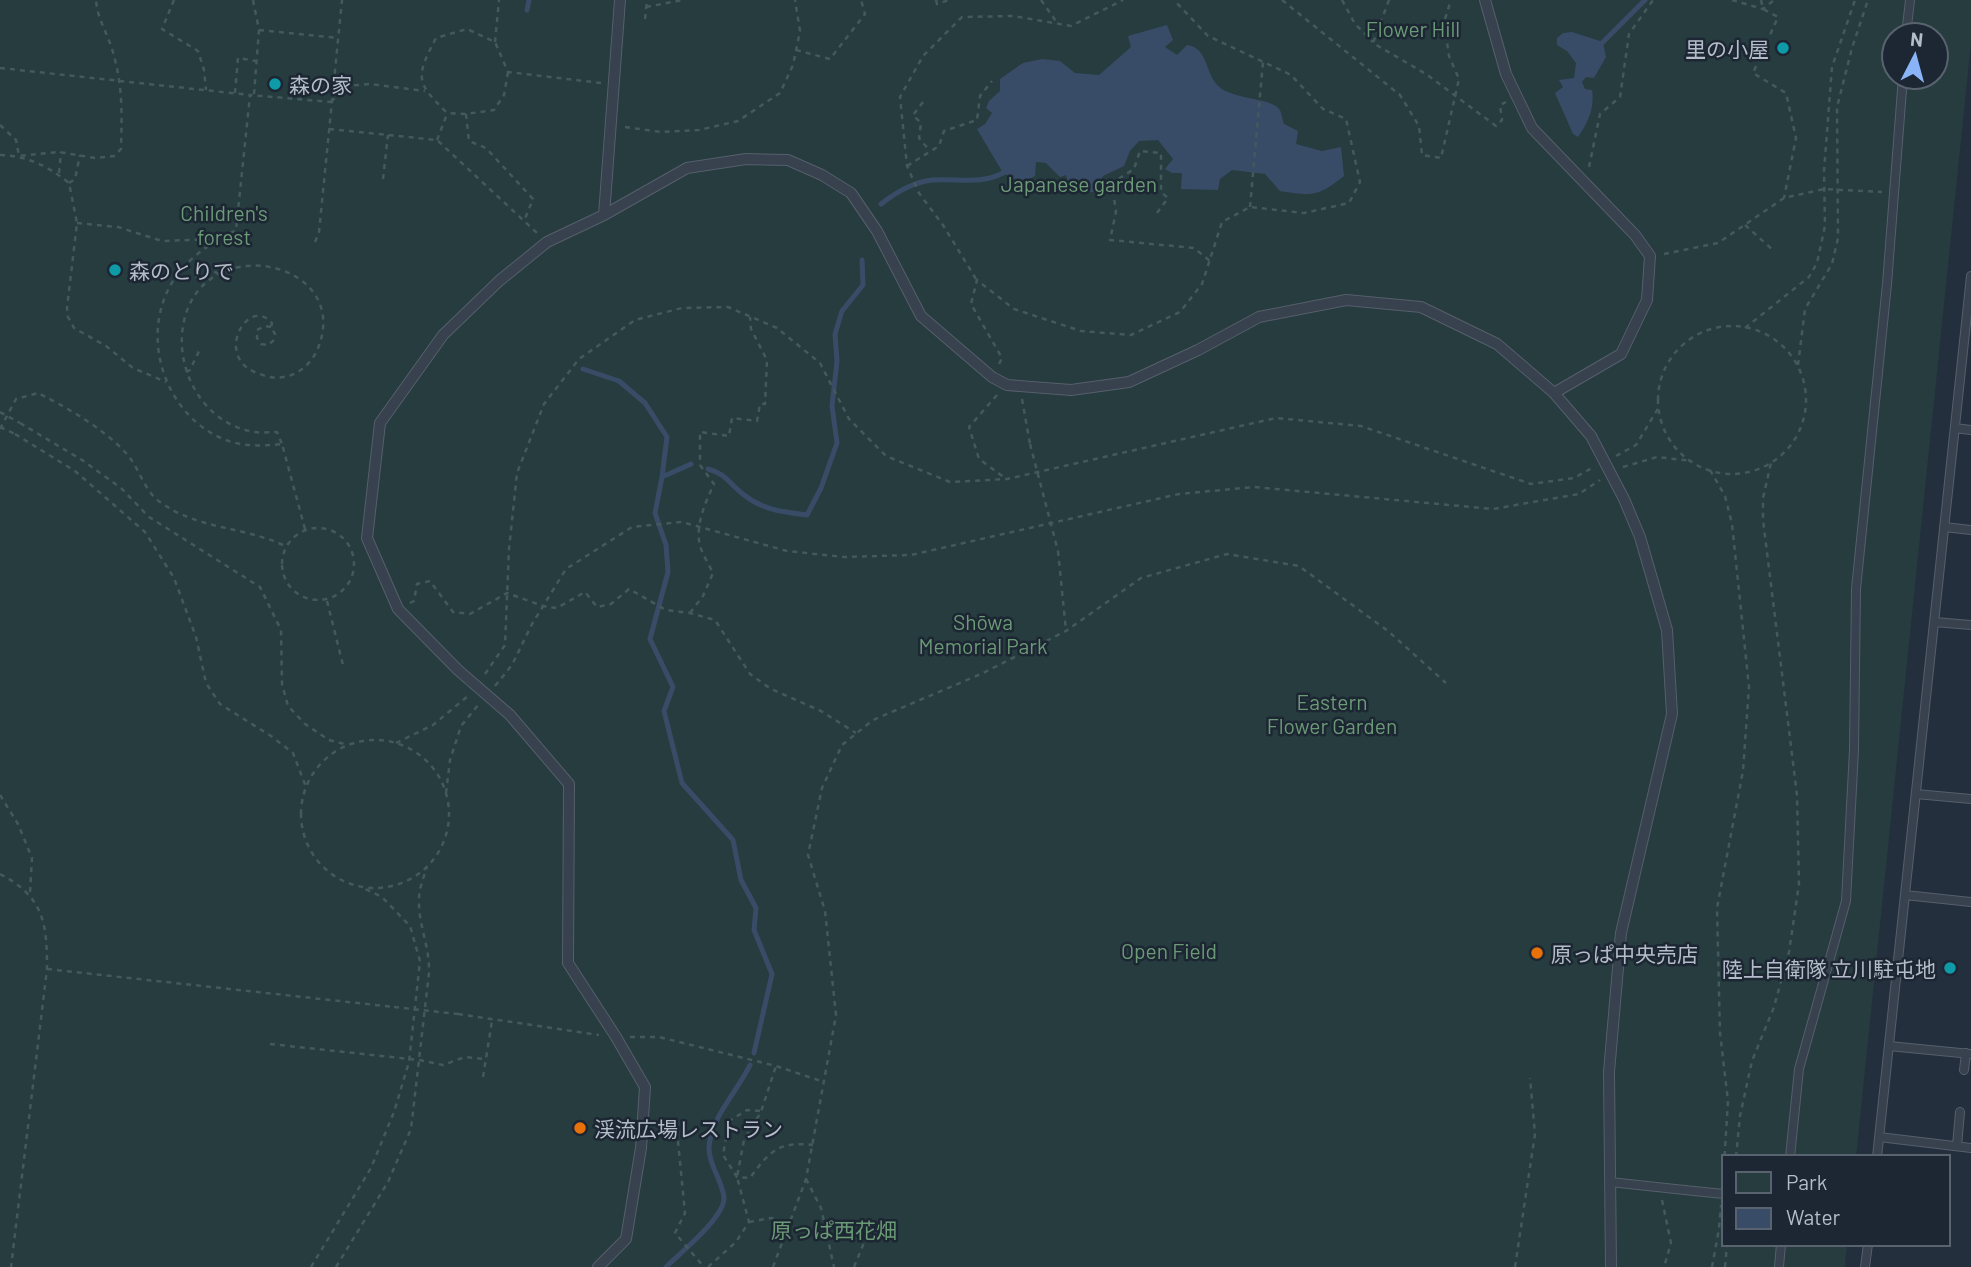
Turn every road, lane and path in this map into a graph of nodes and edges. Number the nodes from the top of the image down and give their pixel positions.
1 (96, 0) edge
2 (174, 0) edge
3 (253, 0) edge
4 (342, 0) edge
5 (499, 0) edge
6 (620, 0) edge
7 (647, 0) edge
8 (683, 0) edge
9 (795, 0) edge
10 (861, 0) edge
11 (936, 0) edge
12 (948, 0) edge
13 (1041, 0) edge
14 (1123, 0) edge
15 (1174, 0) edge
16 (1282, 0) edge
17 (1342, 0) edge
18 (1389, 0) edge
19 (1451, 0) edge
20 (1485, 0) edge
21 (1653, 0) edge
22 (1732, 0) edge
23 (1761, 0) edge
24 (1774, 0) edge
25 (1855, 0) edge
26 (1868, 0) edge
27 (1910, 0) edge
28 (646, 7) junction
29 (1763, 9) junction
30 (645, 19) dead end
31 (1908, 21) edge
32 (1058, 24) junction
33 (259, 30) junction
34 (338, 38) junction
35 (495, 42) junction
36 (1373, 43) junction
37 (796, 50) junction
38 (256, 61) junction
39 (1263, 62) junction
40 (0, 68) edge
41 (508, 72) junction
42 (120, 81) junction
43 (992, 81) dead end
44 (614, 85) junction
45 (206, 90) junction
46 (425, 91) junction
47 (1902, 91) edge
48 (235, 93) junction
49 (1454, 94) junction
50 (1517, 94) junction
51 (252, 95) junction
52 (331, 102) junction
53 (923, 102) dead end
54 (447, 113) junction
55 (466, 114) junction
56 (0, 125) edge
57 (611, 125) junction
58 (329, 129) junction
59 (388, 135) junction
60 (437, 140) junction
61 (61, 152) junction
62 (930, 152) junction
63 (0, 155) edge
64 (80, 155) junction
65 (19, 156) junction
66 (907, 166) junction
67 (58, 174) junction
68 (383, 179) dead end
69 (69, 183) junction
70 (1586, 183) junction
71 (1824, 188) junction
72 (1838, 189) junction
73 (1894, 192) junction
74 (1784, 198) junction
75 (1250, 207) junction
76 (1157, 213) dead end
77 (604, 215) junction
78 (524, 221) junction
79 (77, 223) junction
80 (1744, 225) junction
81 (218, 239) junction
82 (315, 242) dead end
83 (547, 242) junction
84 (1774, 251) dead end
85 (1650, 256) junction
86 (1210, 261) junction
87 (219, 274) junction
88 (176, 276) junction
89 (1971, 276) edge
90 (977, 280) junction
91 (750, 317) junction
92 (271, 327) junction
93 (1745, 328) junction
94 (1968, 335) edge
95 (200, 349) dead end
96 (1798, 365) junction
97 (186, 372) junction
98 (992, 377) junction
99 (166, 382) junction
100 (1007, 385) junction
101 (1020, 388) junction
102 (1554, 393) junction
103 (1659, 407) junction
104 (0, 412) edge
105 (0, 428) edge
106 (1955, 428) junction
107 (1971, 430) edge
108 (282, 444) junction
109 (1611, 458) dead end
110 (1692, 461) junction
111 (1770, 463) junction
112 (1599, 465) dead end
113 (1617, 469) dead end
114 (1710, 470) junction
115 (1608, 475) dead end
116 (1007, 479) junction
117 (699, 527) junction
118 (1944, 527) junction
119 (305, 529) junction
120 (1971, 530) edge
121 (285, 546) junction
122 (507, 593) junction
123 (327, 600) junction
124 (543, 606) junction
125 (398, 609) junction
126 (690, 613) junction
127 (1934, 622) junction
128 (1971, 625) edge
129 (1066, 631) junction
130 (344, 669) dead end
131 (485, 674) dead end
132 (1446, 683) dead end
133 (495, 685) dead end
134 (471, 694) dead end
135 (487, 695) dead end
136 (856, 733) junction
137 (396, 743) junction
138 (348, 745) junction
139 (306, 787) junction
140 (446, 793) junction
141 (1916, 794) junction
142 (0, 796) edge
143 (1971, 799) edge
144 (427, 866) junction
145 (0, 874) edge
146 (358, 885) junction
147 (30, 895) junction
148 (1905, 895) junction
149 (1971, 902) edge
150 (47, 969) junction
151 (492, 1021) junction
152 (617, 1037) junction
153 (270, 1044) dead end
154 (1889, 1045) junction
155 (1968, 1053) edge
156 (409, 1059) junction
157 (486, 1059) junction
158 (419, 1060) junction
159 (776, 1066) junction
160 (1964, 1070) dead end
161 (483, 1077) dead end
162 (1530, 1078) dead end
163 (824, 1082) junction
164 (761, 1112) junction
165 (1960, 1112) dead end
166 (677, 1131) dead end
167 (1879, 1137) junction
168 (813, 1145) junction
169 (1957, 1146) junction
170 (1971, 1148) edge
171 (1725, 1155) edge
172 (1736, 1155) edge
173 (1790, 1155) edge
174 (1877, 1155) edge
175 (737, 1177) junction
176 (806, 1179) junction
177 (1610, 1182) junction
178 (1659, 1186) junction
179 (1722, 1192) edge
180 (1721, 1203) dead end
181 (749, 1222) junction
182 (790, 1223) junction
183 (869, 1233) dead end
184 (1727, 1246) edge
185 (1781, 1246) edge
186 (1868, 1246) edge
187 (11, 1267) edge
188 (311, 1267) edge
189 (336, 1267) edge
190 (598, 1267) edge
191 (706, 1267) edge
192 (773, 1267) edge
193 (834, 1267) edge
194 (854, 1267) edge
195 (1515, 1267) edge
196 (1611, 1267) edge
197 (1664, 1267) edge
198 (1712, 1267) edge
199 (1725, 1267) edge
200 (1779, 1267) edge
201 (1865, 1267) edge

1 - 42 path
2 - 45 path
3 - 33 path
4 - 34 path
5 - 35 path
6 - 44 street
7 - 28 path
8 - 28 path
9 - 37 path
10 - 37 path
11 - 12 path
13 - 32 path
14 - 32 path
15 - 39 path
16 - 49 path
17 - 36 path
18 - 36 path
19 - 49 path
20 - 50 street
21 - 70 path
22 - 29 path
23 - 29 path
24 - 29 path
25 - 71 path
26 - 72 path
27 - 31 lane
28 - 30 path
29 - 74 path
32 - 66 path
33 - 34 path
33 - 38 path
34 - 52 path
35 - 41 path
35 - 46 path
36 - 49 path
37 - 57 path
38 - 48 path
38 - 51 path
39 - 75 path
39 - 75 path
40 - 42 path, bridge
41 - 44 path
41 - 55 path
42 - 45 path, bridge
42 - 64 path
43 - 62 path
44 - 57 street
45 - 48 path, bridge
46 - 52 path
46 - 54 path
47 - 73 lane
48 - 51 path, bridge
49 - 50 path
50 - 70 street
51 - 52 path
51 - 81 path
52 - 58 path
53 - 62 path
54 - 55 path
54 - 60 path
55 - 78 path
56 - 65 path
57 - 77 street
58 - 59 path
58 - 82 path
59 - 60 path
59 - 68 path
60 - 78 path
61 - 64 path
61 - 65 path
61 - 67 path
62 - 66 path
63 - 65 path
64 - 69 path
65 - 67 path
66 - 90 path
67 - 69 path
69 - 79 path
70 - 85 street
71 - 72 path
71 - 74 path
71 - 93 path
72 - 73 path
72 - 96 path
73 - 173 lane
74 - 80 path
75 - 86 path
76 - 86 path
77 - 83 street
77 - 98 street
78 - 83 path
79 - 81 path
79 - 99 path
80 - 84 path
80 - 85 path
81 - 88 path
83 - 125 street
85 - 102 street
86 - 90 path
87 - 88 path
87 - 92 path
87 - 97 path
88 - 99 path
89 - 94 lane
90 - 98 path
91 - 116 path
91 - 117 path
91 - 122 path
92 - 92 path
93 - 96 path
93 - 103 path
94 - 106 lane
95 - 97 path
96 - 111 path
97 - 108 path
98 - 100 street
99 - 108 path
100 - 101 street
100 - 116 path
101 - 102 street
101 - 129 path, bridge
102 - 177 street, bridge
103 - 109 path
103 - 110 path
104 - 138 path, bridge
105 - 121 path
105 - 139 path, bridge
106 - 107 lane
106 - 118 lane
108 - 119 path
110 - 113 path
110 - 114 path
111 - 114 path
111 - 172 path
112 - 116 path
114 - 171 path
115 - 117 path
117 - 124 path
117 - 126 path
118 - 120 lane
118 - 127 lane
119 - 121 path
119 - 123 path
121 - 123 path
122 - 124 path
122 - 125 path
122 - 131 path
123 - 130 path
124 - 126 path
124 - 133 path
125 - 152 street, bridge
126 - 136 path
127 - 128 lane
127 - 141 lane
129 - 132 path
129 - 136 path
134 - 137 path
135 - 140 path
136 - 163 path
137 - 138 path
137 - 140 path
138 - 139 path
139 - 146 path
140 - 144 path
141 - 143 lane
141 - 148 lane
142 - 147 path
144 - 146 path
144 - 158 path
145 - 147 path
146 - 156 path
147 - 150 path
148 - 149 lane
148 - 154 lane
150 - 151 path, bridge
150 - 187 path
151 - 152 path
151 - 157 path
152 - 159 path
152 - 190 street
153 - 156 path
154 - 155 lane
154 - 167 lane
155 - 160 lane
156 - 158 path
156 - 188 path
157 - 158 path
157 - 161 path
158 - 189 path
159 - 163 path
159 - 164 path
162 - 195 path
163 - 168 path
164 - 175 path
164 - 175 path
165 - 169 lane
166 - 191 path
167 - 169 lane
167 - 174 lane
168 - 175 path
168 - 176 path
169 - 170 lane
175 - 181 path
176 - 182 path
176 - 193 path
177 - 178 lane
177 - 196 street
178 - 179 lane, bridge
178 - 197 path
180 - 198 path
181 - 182 path
181 - 191 path
182 - 192 path
183 - 194 path
184 - 199 path
185 - 200 lane
186 - 201 lane

